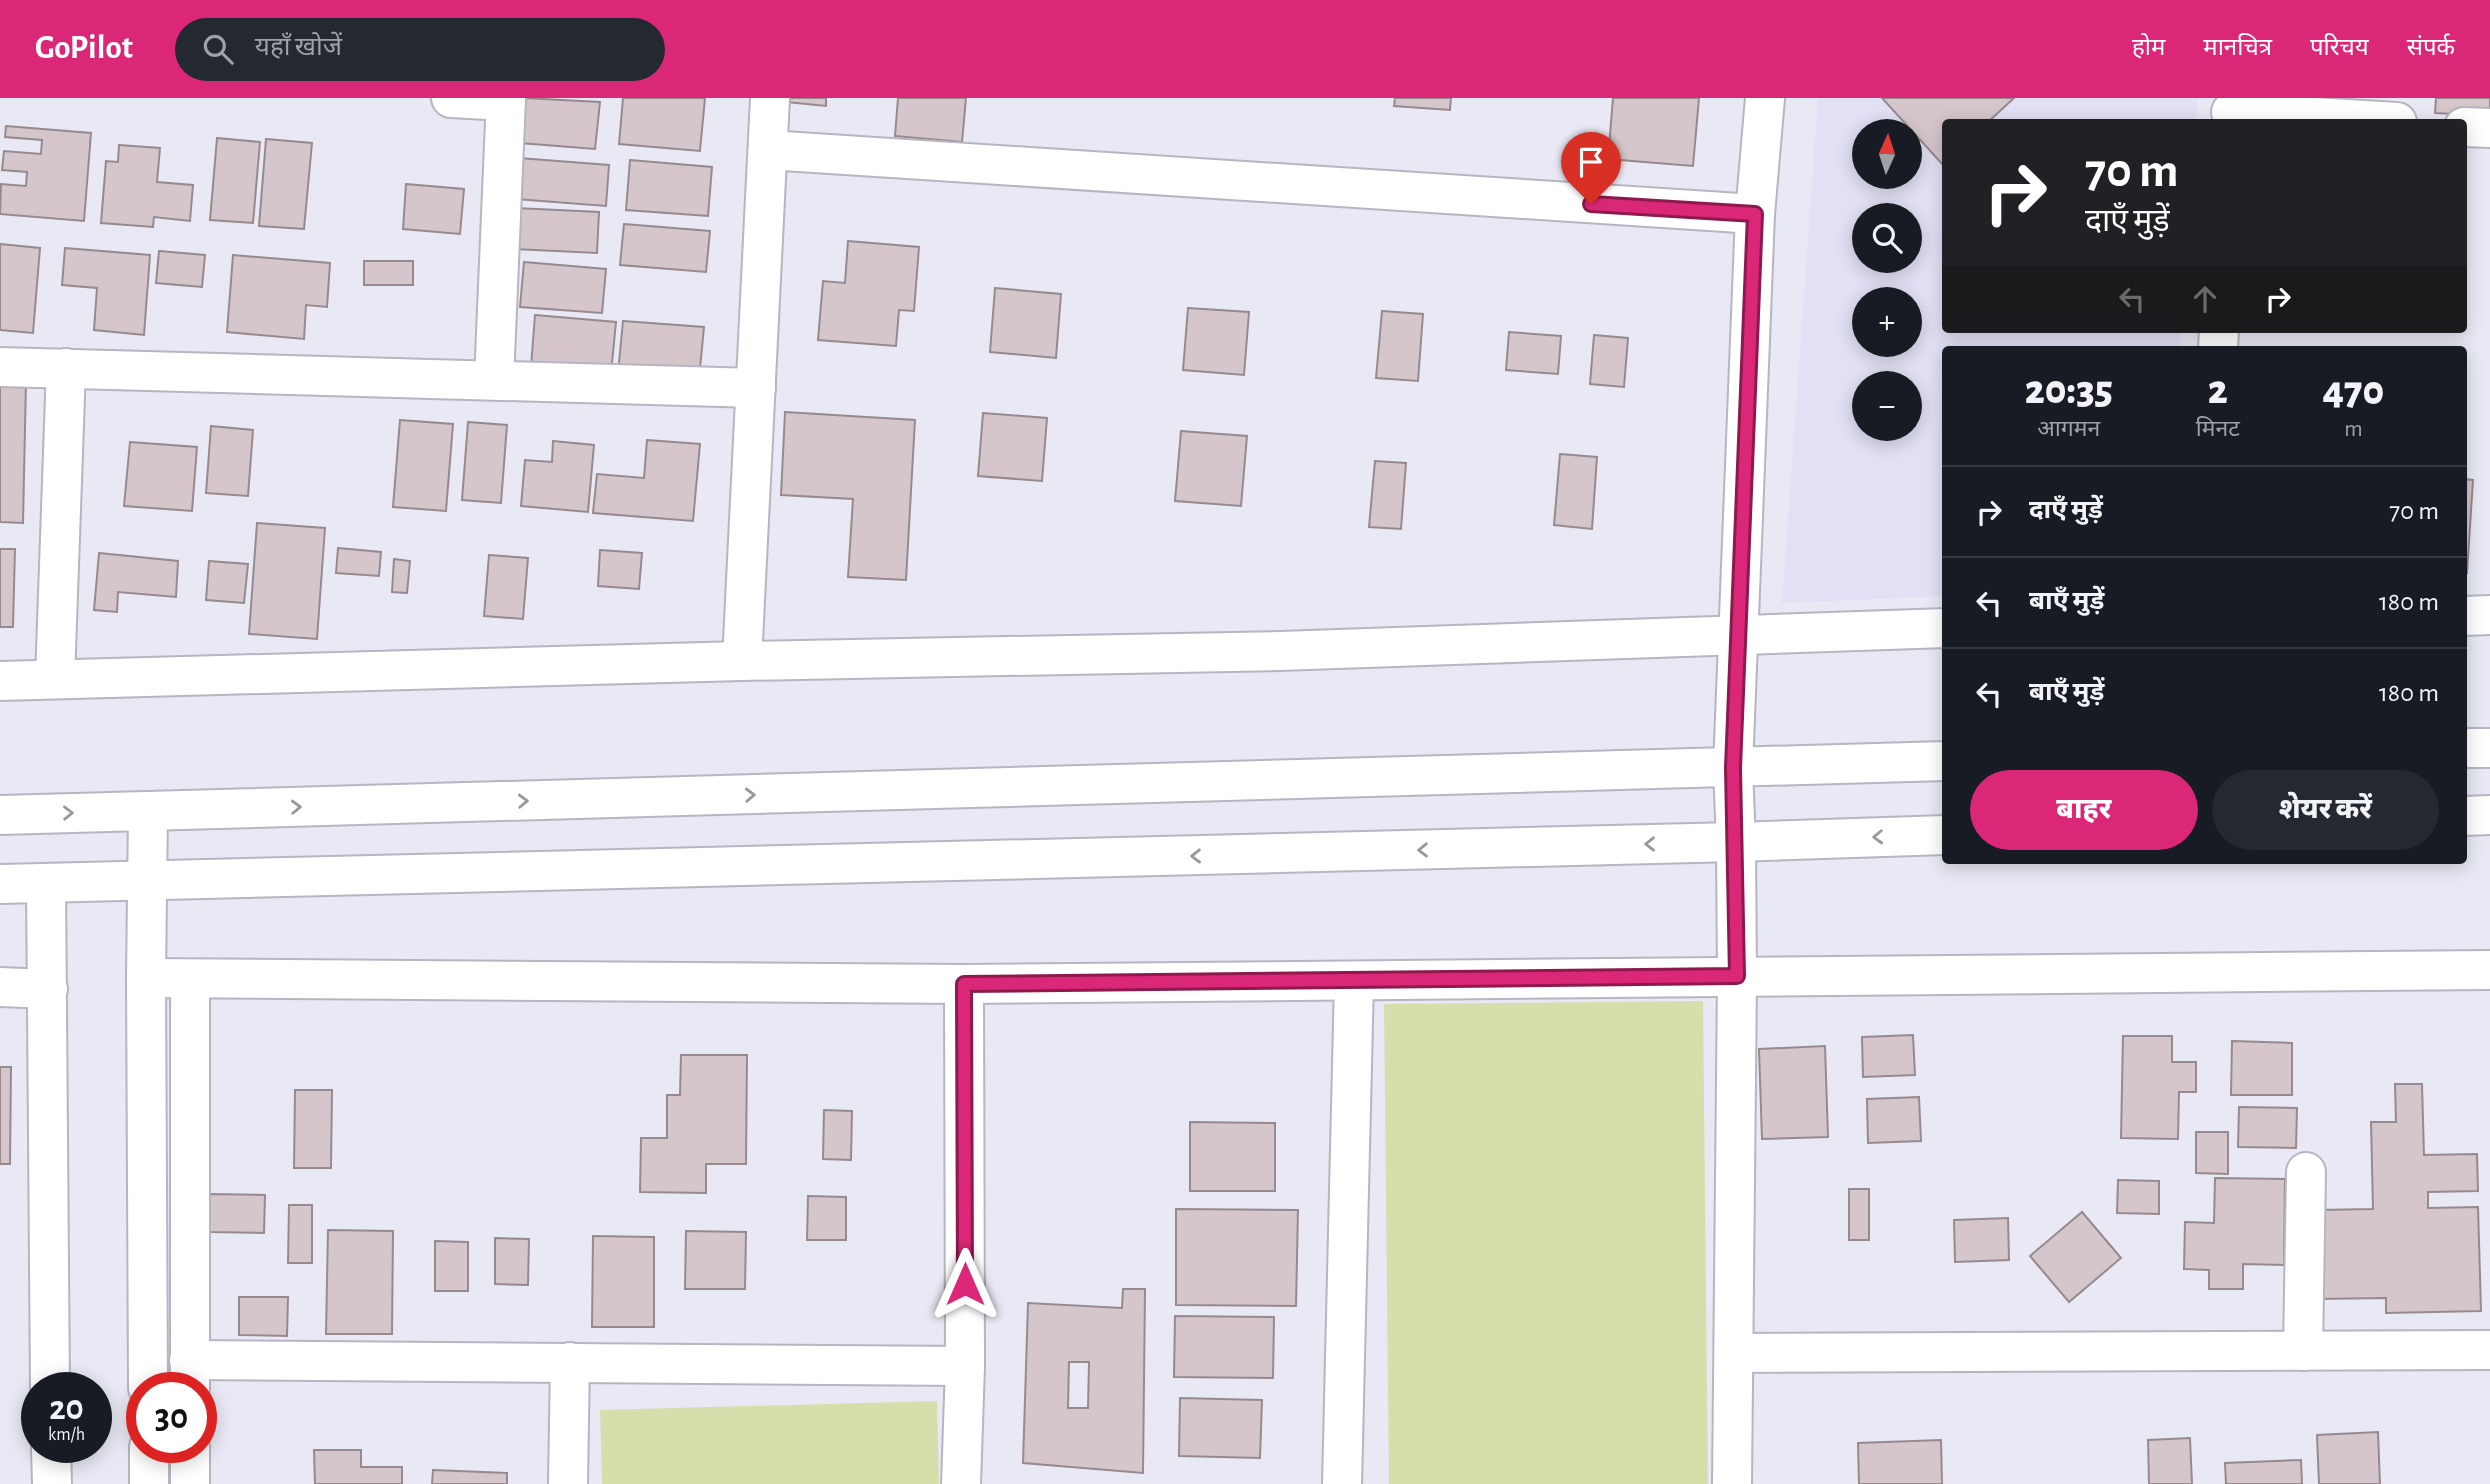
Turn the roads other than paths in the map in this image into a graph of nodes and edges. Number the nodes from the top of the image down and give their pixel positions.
1 (451, 98) edge
2 (770, 98) edge
3 (1765, 98) edge
4 (506, 99) edge
5 (2231, 111) edge
6 (2352, 119) edge
7 (2467, 127) edge
8 (2490, 128) edge
9 (768, 150) junction
10 (1755, 214) junction
11 (0, 367) edge
12 (66, 368) junction
13 (494, 380) junction
14 (756, 388) junction
15 (2490, 615) edge
16 (2467, 616) edge
17 (1942, 628) edge
18 (1737, 635) junction
19 (743, 661) junction
20 (55, 679) junction
21 (0, 681) edge
22 (2467, 748) edge
23 (2490, 748) edge
24 (1942, 761) edge
25 (1733, 768) junction
26 (148, 811) junction
27 (0, 815) edge
28 (2490, 815) edge
29 (2467, 816) edge
30 (1942, 835) edge
31 (1736, 842) junction
32 (147, 882) junction
33 (46, 883) junction
34 (0, 884) edge
35 (2490, 970) edge
36 (1737, 976) junction
37 (146, 978) junction
38 (190, 979) junction
39 (1354, 981) junction
40 (964, 984) junction
41 (0, 987) edge
42 (48, 989) junction
43 (2306, 1172) dead end
44 (2490, 1350) edge
45 (2303, 1352) junction
46 (1734, 1353) junction
47 (570, 1362) junction
48 (965, 1366) junction
49 (50, 1372) edge
50 (148, 1372) edge
51 (189, 1372) edge
52 (217, 1373) edge
53 (51, 1463) edge
54 (149, 1463) edge
55 (190, 1463) edge
56 (52, 1484) edge
57 (149, 1484) edge
58 (190, 1484) edge
59 (568, 1484) edge
60 (961, 1484) edge
61 (1342, 1484) edge
62 (1732, 1484) edge

1 - 4 street
2 - 9 street
3 - 10 street
4 - 13 street
5 - 6 street
7 - 8 street
9 - 10 street
9 - 14 street
10 - 18 street
11 - 12 street
12 - 13 street
12 - 20 street
13 - 14 street
14 - 19 street
15 - 16 street
17 - 18 street
18 - 19 street
18 - 25 street
19 - 20 street
20 - 21 street
22 - 23 street
24 - 25 street
26 -> 25 street
25 - 31 street
27 -> 26 street
26 - 32 street
28 - 29 street
30 -> 31 street
31 -> 32 street
31 - 36 street
32 - 33 street
32 - 37 street
33 - 34 street
33 - 42 street
35 - 36 street
36 - 39 street
36 - 46 street
37 - 38 street
37 - 50 street
38 - 40 street
38 - 51 street
39 - 40 street
39 - 61 street
40 - 48 street
41 - 42 street
42 - 49 street
43 - 45 street
44 - 45 street
45 - 46 street
46 - 62 street
47 - 48 street
47 - 52 street
47 - 59 street
48 - 60 street
53 - 56 street
54 - 57 street
55 - 58 street

